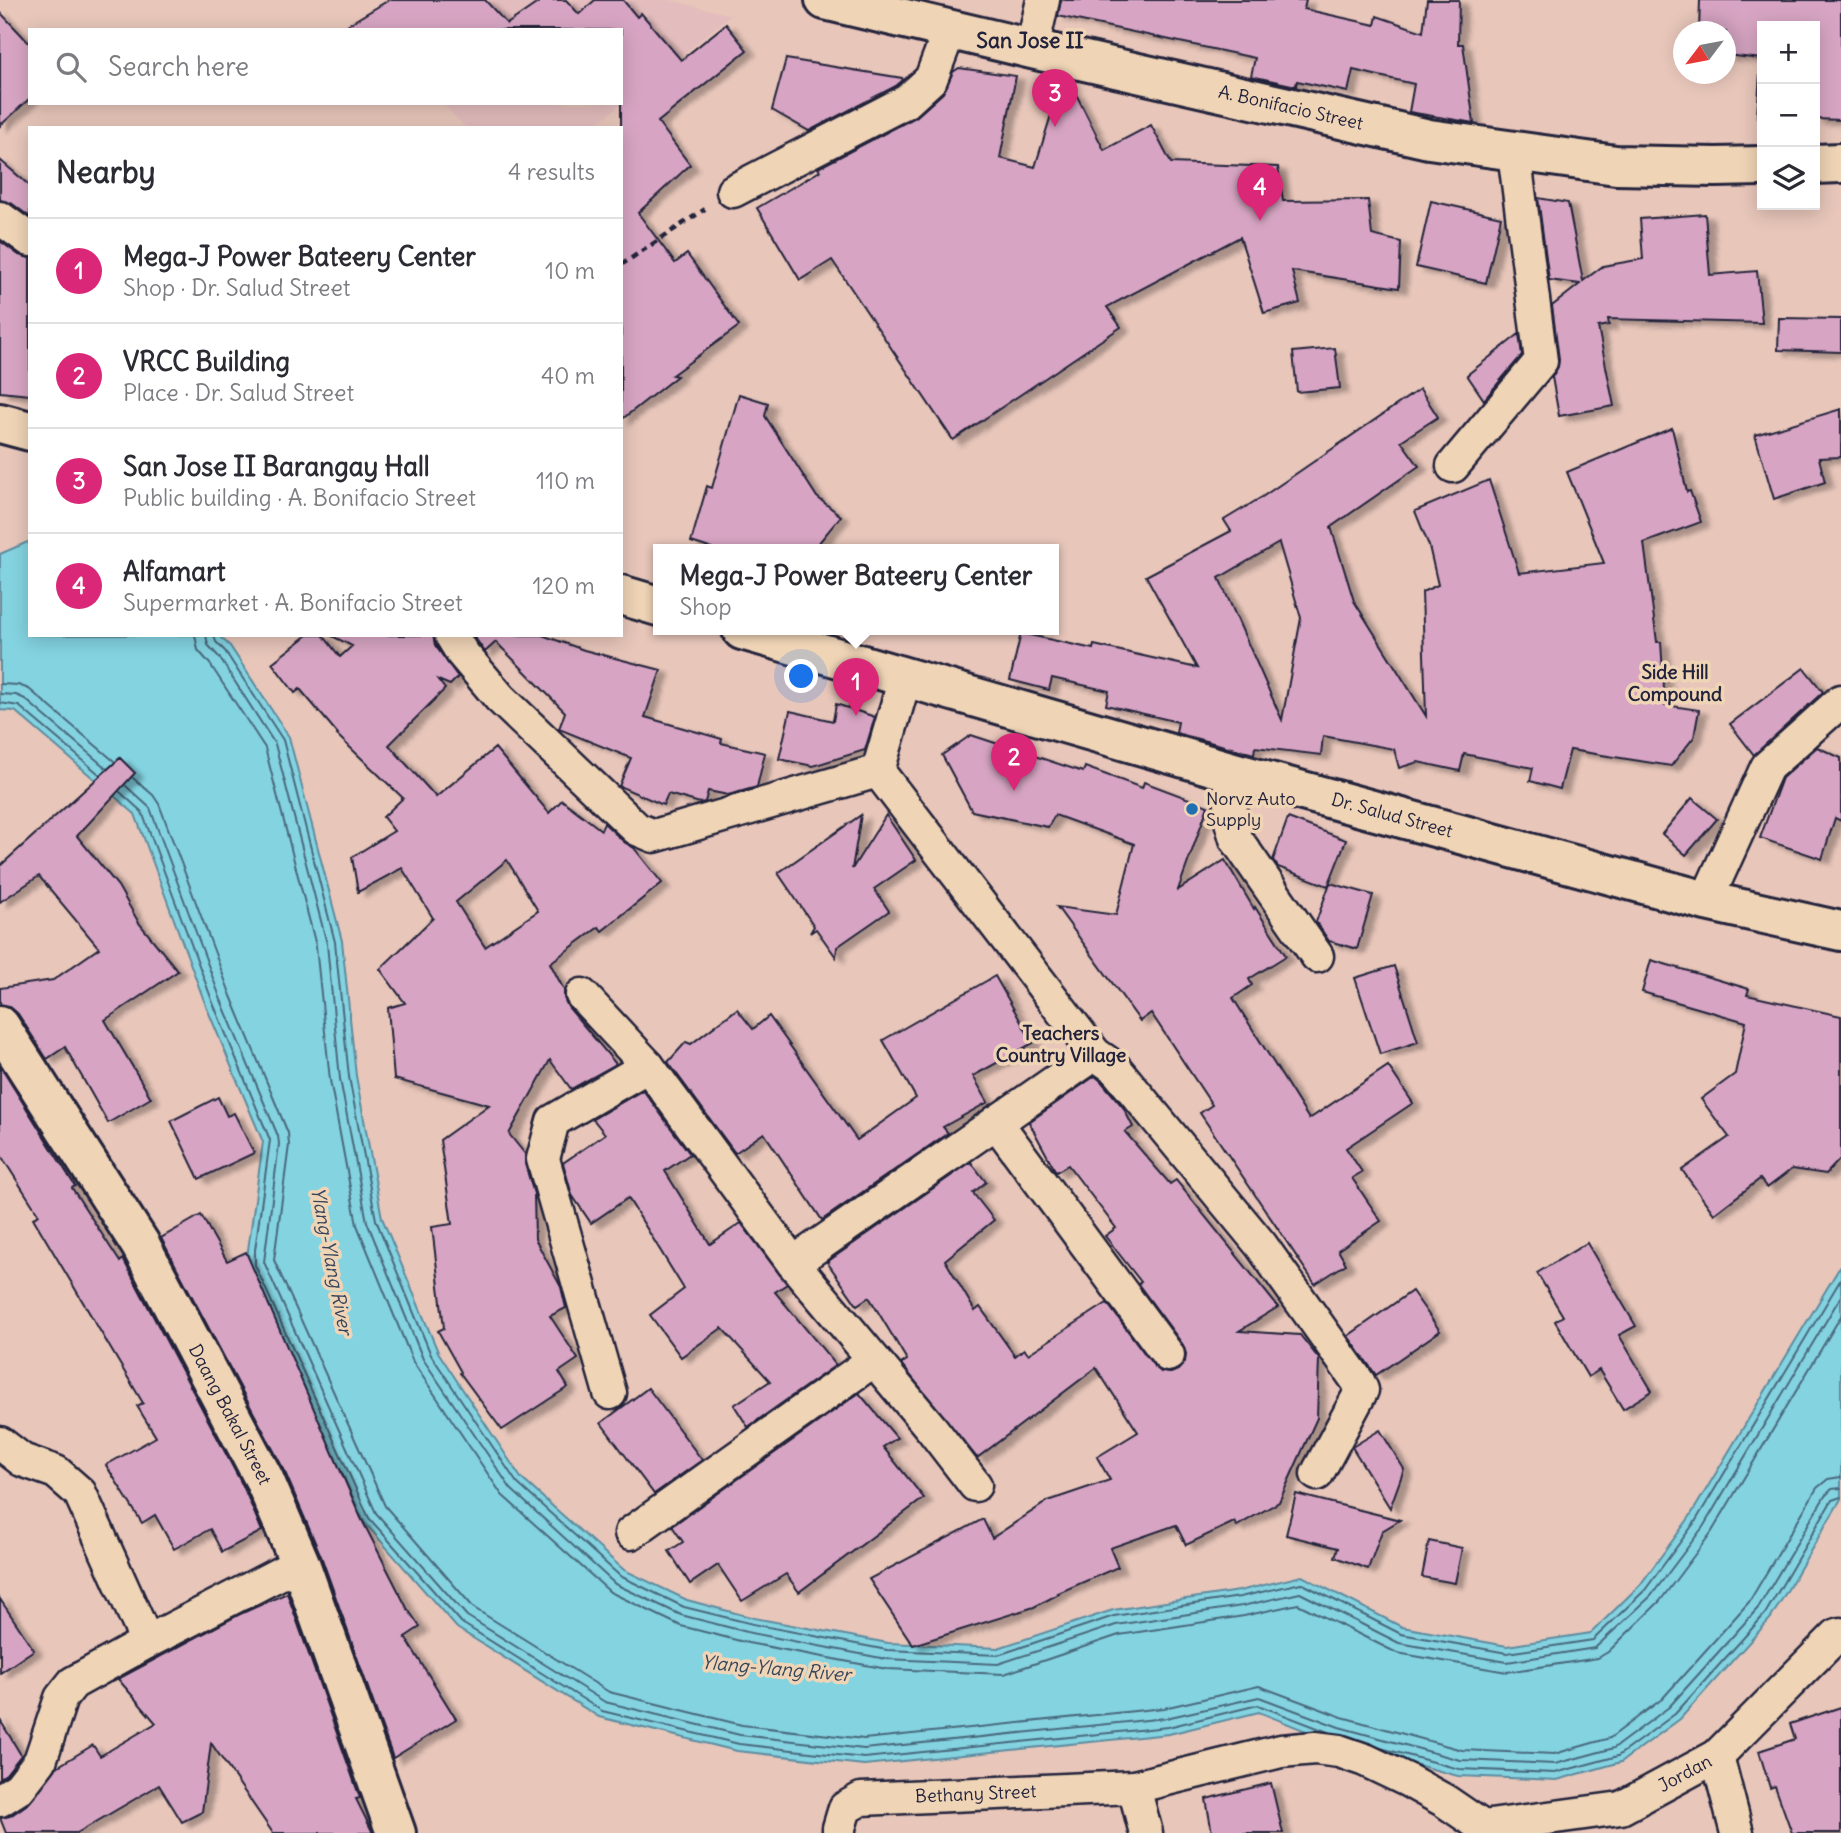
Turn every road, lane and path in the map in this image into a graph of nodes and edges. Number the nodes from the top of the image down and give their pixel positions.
1 (825, 0) edge
2 (1043, 0) edge
3 (950, 29) junction
4 (1032, 49) junction
5 (1514, 152) junction
6 (1841, 163) edge
7 (1820, 164) edge
8 (1757, 166) edge
9 (733, 191) joint
10 (0, 218) edge
11 (28, 239) edge
12 (623, 264) edge
13 (0, 423) edge
14 (28, 430) edge
15 (1454, 466) dead end
16 (623, 596) edge
17 (653, 605) edge
18 (759, 635) edge
19 (452, 637) edge
20 (905, 678) junction
21 (1841, 702) edge
22 (878, 771) junction
23 (1233, 772) junction
24 (1706, 901) junction
25 (1841, 931) edge
26 (1317, 956) dead end
27 (582, 995) dead end
28 (0, 1026) edge
29 (1095, 1054) junction
30 (648, 1066) junction
31 (996, 1122) junction
32 (793, 1263) junction
33 (1168, 1355) dead end
34 (874, 1360) junction
35 (610, 1394) dead end
36 (0, 1443) edge
37 (1317, 1474) dead end
38 (975, 1485) dead end
39 (631, 1533) dead end
40 (300, 1563) junction
41 (1841, 1634) edge
42 (147, 1642) junction
43 (1717, 1756) junction
44 (1134, 1787) junction
45 (0, 1800) edge
46 (1484, 1830) edge
47 (397, 1833) edge
48 (839, 1833) edge
49 (1146, 1833) edge
50 (1737, 1833) edge

1 - 3 main road, A. Bonifacio Street
2 - 4 street
3 - 4 main road, A. Bonifacio Street
3 - 9 street
4 - 5 main road, A. Bonifacio Street
5 - 8 main road, A. Bonifacio Street
5 - 15 street
6 - 7 main road
9 - 12 path
10 - 11 street
13 - 14 main road
16 - 17 main road
18 - 20 main road, Dr. Salud Street
19 - 22 street
20 - 22 street
20 - 23 main road, Dr. Salud Street
21 - 24 street
22 - 29 street
23 - 24 main road, Dr. Salud Street
23 - 26 street
24 - 25 main road, Dr. Salud Street
27 - 30 street
28 - 40 main road, Daang Bakal Street
29 - 31 street
29 - 37 street
30 - 32 street
30 - 35 street
31 - 32 street
31 - 33 street
32 - 34 street
34 - 38 street
34 - 39 street
36 - 42 street
40 - 42 street
40 - 47 main road, Daang Bakal Street
41 - 43 street, Jordan
42 - 45 street
43 - 46 street, Jordan
43 - 50 street
44 - 46 street, Bethany Street
44 - 48 street, Bethany Street
44 - 49 street

